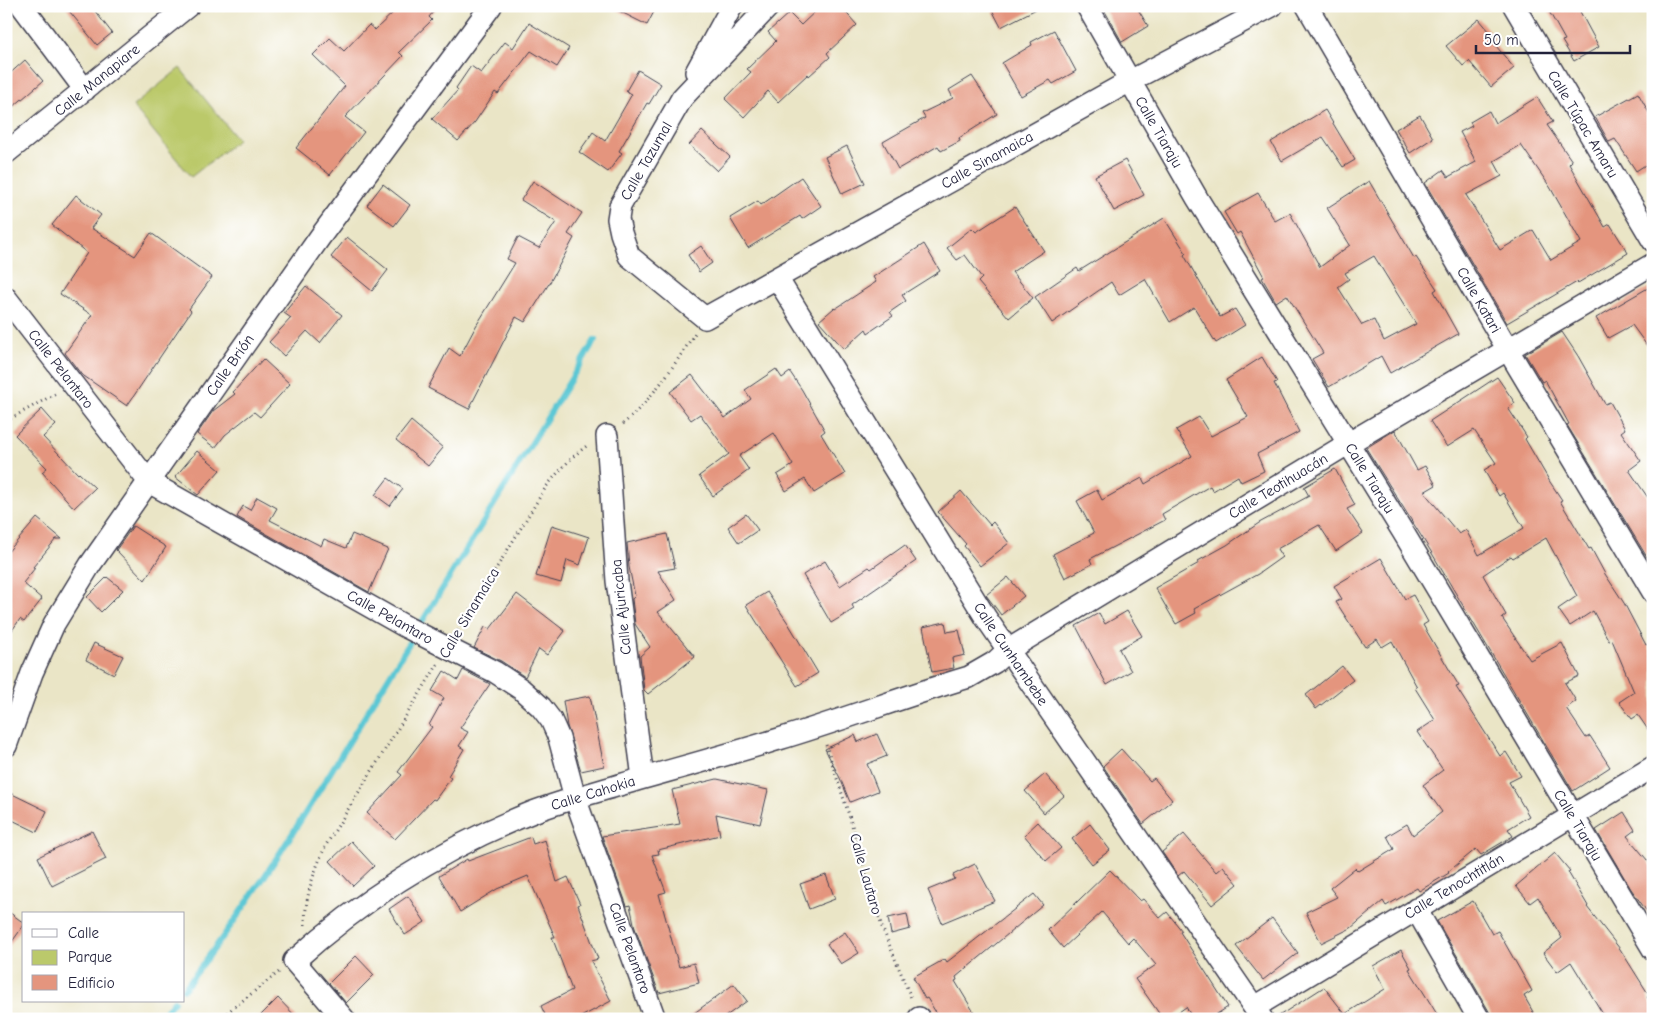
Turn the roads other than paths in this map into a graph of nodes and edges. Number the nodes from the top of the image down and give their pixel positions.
1 (22, 6) edge
2 (188, 6) edge
3 (492, 6) edge
4 (732, 6) edge
5 (770, 6) edge
6 (1087, 6) edge
7 (1272, 6) edge
8 (1307, 6) edge
9 (1514, 6) edge
10 (1130, 81) junction
11 (85, 90) junction
12 (682, 98) junction
13 (6, 153) edge
14 (1653, 241) edge
15 (1653, 264) edge
16 (777, 278) junction
17 (6, 298) edge
18 (705, 318) joint
19 (1508, 350) junction
20 (607, 436) road end
21 (1349, 443) junction
22 (148, 482) junction
23 (1653, 592) edge
24 (1008, 650) junction
25 (6, 746) edge
26 (1653, 767) edge
27 (642, 778) junction
28 (575, 798) junction
29 (1572, 814) junction
30 (1416, 909) junction
31 (1653, 949) edge
32 (1258, 1013) edge
33 (344, 1019) edge
34 (656, 1019) edge
35 (1479, 1019) edge

1 - 11 street
2 - 11 street, Calle Manapiare
3 - 22 street, Calle Brión
4 - 12 street, Calle Tazumal
5 - 12 street, Calle Tazumal
6 - 10 street, Calle Tiaraju
7 - 10 street, Calle Sinamaica
8 - 19 street, Calle Katari
9 - 14 street, Calle Túpac Amaru
10 - 16 street, Calle Sinamaica
10 - 21 street, Calle Tiaraju
11 - 13 street, Calle Manapiare
12 - 18 street, Calle Tazumal
15 - 19 street, Calle Teotihuacán
16 - 18 street, Calle Sinamaica
16 - 24 street, Calle Cunhambebe
17 - 22 street, Calle Pelantaro
19 - 21 street, Calle Teotihuacán
19 - 23 street, Calle Katari
20 - 27 street, Calle Ajuricaba
21 - 24 street, Calle Teotihuacán
21 - 29 street, Calle Tiaraju
22 - 25 street, Calle Brión
22 - 28 street, Calle Pelantaro
24 - 27 street, Calle Cahokia
24 - 32 street, Calle Cunhambebe
26 - 29 street, Calle Tenochtitlán
27 - 28 street, Calle Cahokia
28 - 33 street, Calle Cahokia
28 - 34 street, Calle Pelantaro
29 - 30 street, Calle Tenochtitlán
29 - 31 street, Calle Tiaraju
30 - 32 street, Calle Tenochtitlán
30 - 35 street

